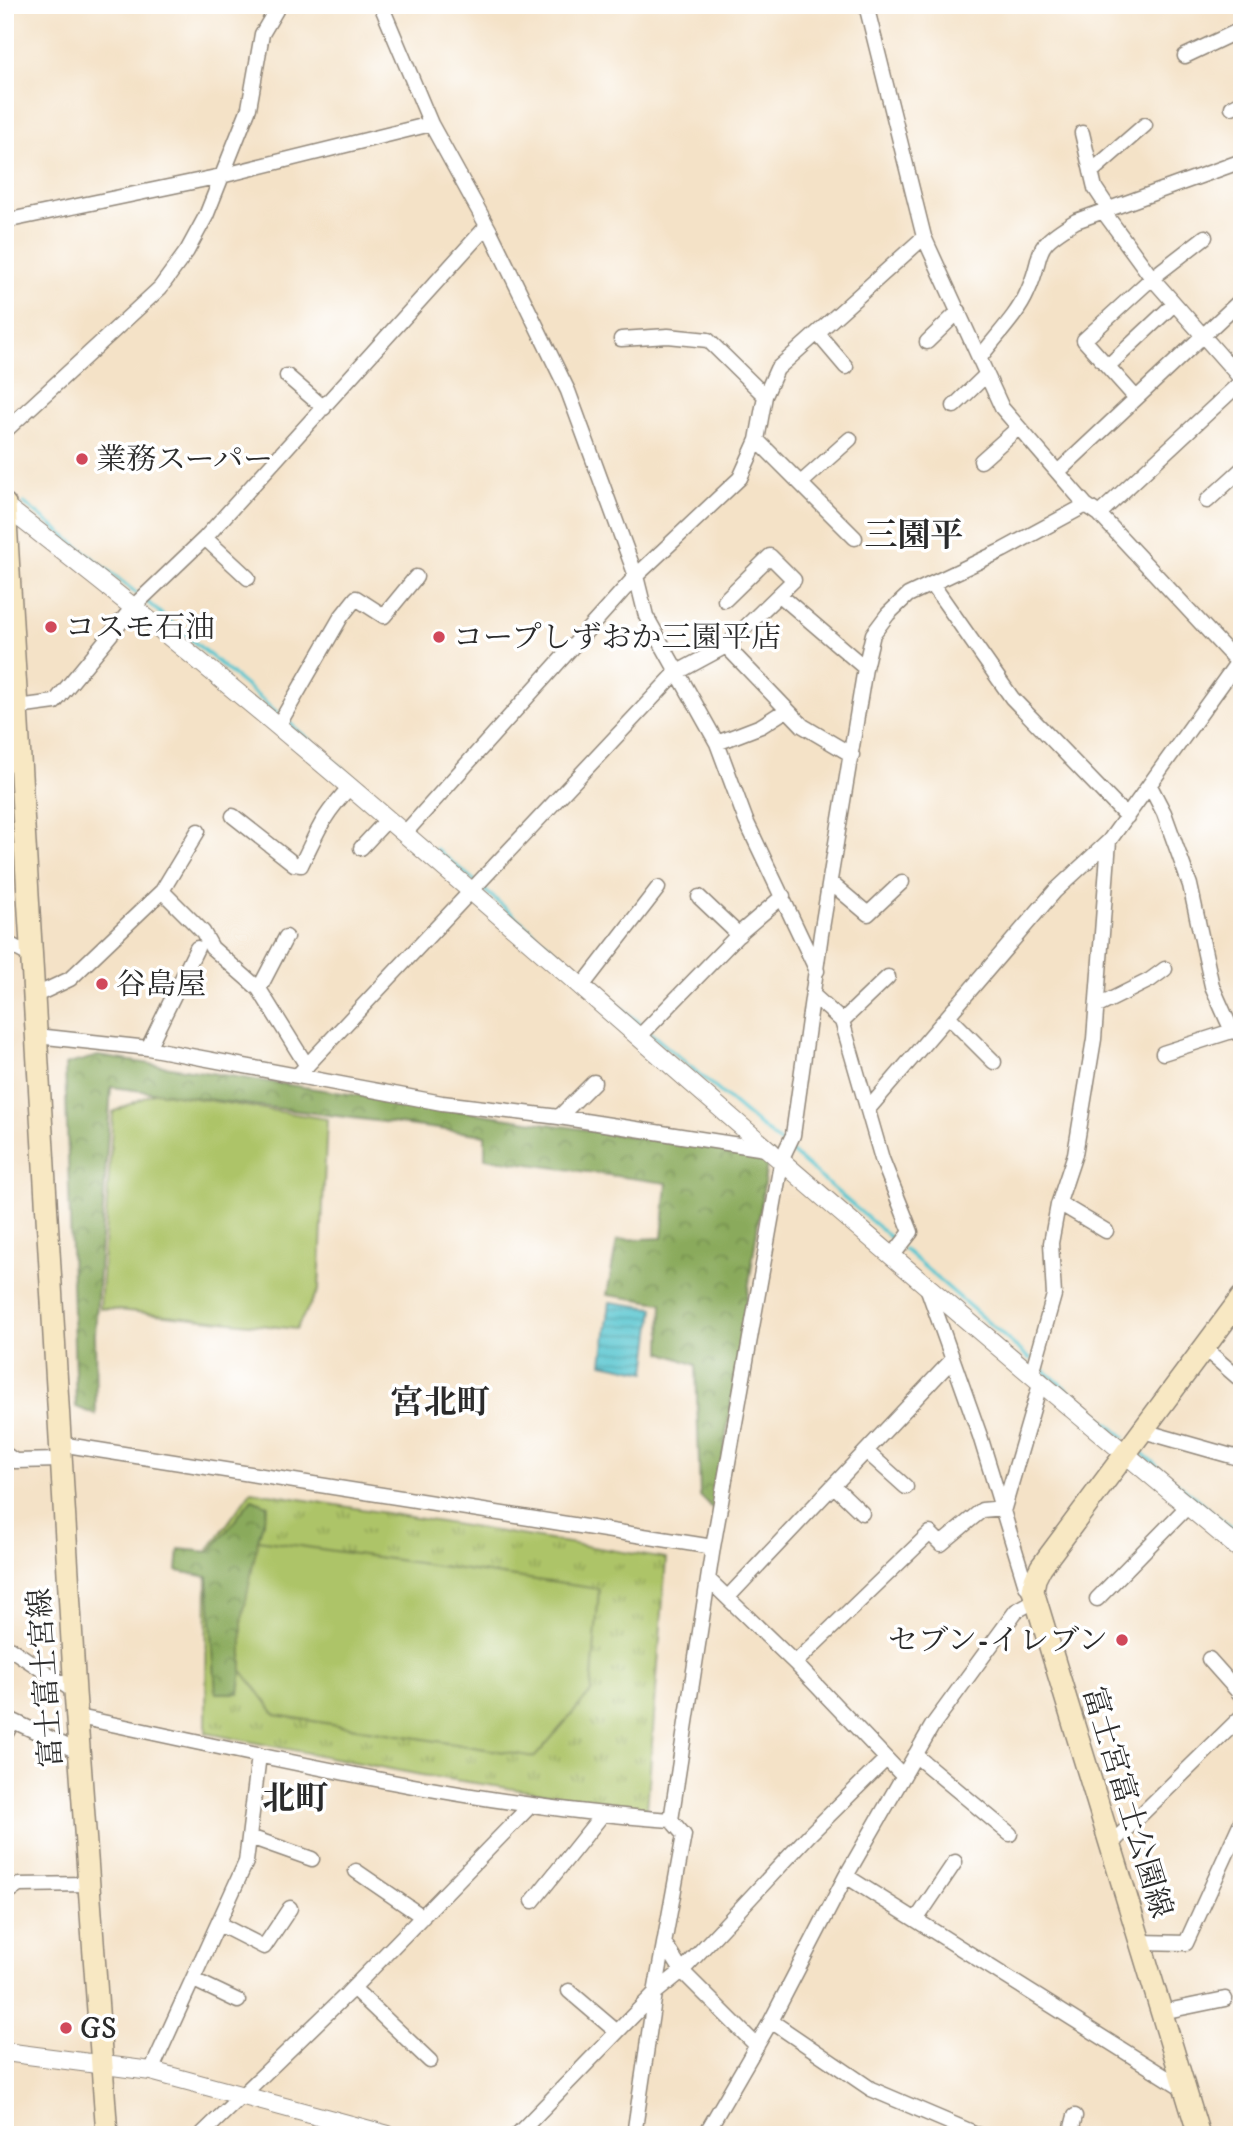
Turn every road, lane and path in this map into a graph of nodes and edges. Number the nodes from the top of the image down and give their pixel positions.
1 (279, 5) edge
2 (381, 5) edge
3 (866, 5) edge
4 (1242, 29) edge
5 (1185, 55) dead end
6 (431, 124) junction
7 (1146, 125) dead end
8 (1082, 133) dead end
9 (1242, 161) edge
10 (1091, 172) junction
11 (221, 176) junction
12 (1106, 210) junction
13 (5, 220) edge
14 (487, 226) junction
15 (924, 237) junction
16 (1205, 237) dead end
17 (1152, 278) junction
18 (1242, 299) edge
19 (1174, 304) junction
20 (959, 311) junction
21 (818, 334) junction
22 (1201, 334) junction
23 (621, 339) dead end
24 (927, 342) dead end
25 (979, 359) junction
26 (1108, 366) junction
27 (846, 367) dead end
28 (986, 375) junction
29 (288, 376) dead end
30 (1242, 380) edge
31 (765, 396) junction
32 (1136, 398) junction
33 (954, 405) dead end
34 (324, 408) junction
35 (1018, 428) junction
36 (5, 431) edge
37 (850, 439) dead end
38 (757, 440) junction
39 (981, 461) dead end
40 (1242, 469) edge
41 (1059, 471) junction
42 (802, 482) junction
43 (1207, 502) dead end
44 (5, 505) edge
45 (1086, 505) junction
46 (1099, 514) junction
47 (205, 538) junction
48 (855, 538) dead end
49 (636, 576) junction
50 (416, 577) dead end
51 (248, 578) dead end
52 (932, 584) junction
53 (781, 596) junction
54 (725, 600) dead end
55 (140, 601) junction
56 (726, 646) junction
57 (1240, 662) edge
58 (864, 668) junction
59 (676, 673) junction
60 (11, 710) edge
61 (786, 710) junction
62 (281, 720) junction
63 (717, 743) junction
64 (852, 755) junction
65 (1150, 786) junction
66 (350, 787) junction
67 (233, 816) dead end
68 (1127, 817) junction
69 (387, 820) junction
70 (408, 829) junction
71 (198, 831) dead end
72 (1108, 841) junction
73 (361, 848) dead end
74 (830, 882) junction
75 (902, 882) dead end
76 (474, 886) junction
77 (658, 888) dead end
78 (162, 891) junction
79 (783, 895) junction
80 (699, 897) dead end
81 (738, 935) junction
82 (286, 937) dead end
83 (5, 942) edge
84 (197, 948) dead end
85 (31, 956) junction
86 (1165, 969) dead end
87 (817, 972) junction
88 (888, 977) dead end
89 (586, 981) junction
90 (259, 989) junction
91 (34, 996) junction
92 (814, 996) junction
93 (1098, 1006) junction
94 (948, 1016) junction
95 (842, 1021) junction
96 (644, 1032) junction
97 (1237, 1032) edge
98 (37, 1036) junction
99 (148, 1048) junction
100 (1163, 1053) dead end
101 (994, 1062) dead end
102 (303, 1071) junction
103 (594, 1082) dead end
104 (870, 1107) junction
105 (559, 1117) junction
106 (782, 1151) junction
107 (1059, 1203) junction
108 (1106, 1231) dead end
109 (898, 1249) junction
110 (927, 1287) junction
111 (1242, 1297) edge
112 (1205, 1349) junction
113 (952, 1360) junction
114 (1036, 1370) junction
115 (1242, 1381) edge
116 (1143, 1431) junction
117 (61, 1452) junction
118 (867, 1452) junction
119 (5, 1454) edge
120 (1126, 1454) junction
121 (1242, 1460) edge
122 (835, 1487) junction
123 (906, 1487) dead end
124 (1188, 1506) junction
125 (1004, 1508) junction
126 (862, 1513) dead end
127 (713, 1547) junction
128 (1242, 1551) edge
129 (709, 1580) junction
130 (729, 1596) junction
131 (1034, 1596) junction
132 (1097, 1599) dead end
133 (5, 1646) edge
134 (1209, 1659) dead end
135 (795, 1663) junction
136 (75, 1692) junction
137 (1242, 1696) edge
138 (1242, 1716) edge
139 (79, 1717) junction
140 (9, 1719) edge
141 (5, 1735) edge
142 (81, 1753) junction
143 (259, 1755) junction
144 (915, 1755) junction
145 (886, 1760) junction
146 (902, 1776) junction
147 (531, 1805) junction
148 (602, 1815) junction
149 (671, 1820) junction
150 (1242, 1820) edge
151 (1010, 1834) dead end
152 (250, 1837) junction
153 (1110, 1845) junction
154 (312, 1860) dead end
155 (956, 1863) dead end
156 (356, 1871) dead end
157 (846, 1877) junction
158 (88, 1884) junction
159 (5, 1894) edge
160 (533, 1901) dead end
161 (290, 1908) dead end
162 (423, 1917) junction
163 (916, 1920) junction
164 (219, 1924) junction
165 (1140, 1942) junction
166 (665, 1944) junction
167 (682, 1971) junction
168 (194, 1980) junction
169 (353, 1988) junction
170 (569, 1991) dead end
171 (655, 1993) junction
172 (1225, 1999) dead end
173 (238, 2001) dead end
174 (1162, 2012) junction
175 (771, 2021) junction
176 (617, 2032) junction
177 (757, 2046) junction
178 (5, 2052) edge
179 (430, 2060) dead end
180 (101, 2064) junction
181 (151, 2071) junction
182 (1185, 2090) junction
183 (240, 2095) junction
184 (1075, 2116) dead end
185 (951, 2130) edge
186 (107, 2135) edge
187 (201, 2135) edge
188 (388, 2135) edge
189 (517, 2135) edge
190 (635, 2135) edge
191 (705, 2135) edge
192 (979, 2135) edge
193 (1070, 2135) edge
194 (1199, 2135) edge

1 - 11 street
2 - 6 street
3 - 15 street
4 - 5 street
6 - 11 street
6 - 14 street
7 - 10 street
8 - 10 street
9 - 12 street
10 - 12 street
11 - 13 street
11 - 36 street
12 - 17 street
12 - 25 street
14 - 34 street
14 - 49 street
15 - 20 street
15 - 21 street
16 - 17 street
17 - 19 street
17 - 26 street
18 - 22 street
19 - 22 street
19 - 26 street
20 - 24 street
20 - 25 street
21 - 27 street
21 - 31 street
22 - 30 street
22 - 32 street
23 - 31 street
25 - 28 street
26 - 32 street
28 - 33 street
28 - 35 street
29 - 34 street
30 - 46 street
31 - 38 street
32 - 41 street
34 - 47 street
35 - 39 street
35 - 41 street
37 - 42 street
38 - 42 street
38 - 49 street
40 - 43 street
41 - 45 street
42 - 48 street
44 - 55 street
44 - 60 main road, 富士富士宮線
45 - 46 street
45 - 52 street
46 - 57 street
47 - 51 street
47 - 55 street
49 - 59 street
49 - 70 street
50 - 62 street
52 - 58 street
52 - 68 street
53 - 54 street
53 - 56 street
53 - 58 street
55 - 60 street
55 - 62 street
56 - 59 street
56 - 61 street
57 - 65 street
58 - 64 street
59 - 63 street
59 - 76 street
60 - 85 main road, 富士富士宮線
61 - 63 street
61 - 64 street
62 - 66 street
63 - 79 street
64 - 74 street
65 - 68 street
65 - 97 street
66 - 67 street
66 - 69 street
68 - 72 street
69 - 70 street
69 - 73 street
70 - 76 street
71 - 78 street
72 - 93 street
72 - 94 street
74 - 75 street
74 - 87 street
76 - 89 street
76 - 102 street
77 - 89 street
78 - 90 street
78 - 91 street
79 - 81 street
79 - 87 street
80 - 81 street
81 - 96 street
82 - 90 street
83 - 85 street
84 - 99 street
85 - 91 main road, 富士富士宮線
86 - 93 street
87 - 92 street
88 - 95 street
89 - 96 street
90 - 102 street
91 - 98 main road, 富士富士宮線
92 - 95 street
92 - 106 street
93 - 107 street
94 - 101 street
94 - 104 street
95 - 104 street
96 - 106 street
97 - 100 street
98 - 99 street
98 - 117 main road, 富士富士宮線
99 - 102 street
102 - 105 street
103 - 105 street
104 - 109 street
105 - 106 street
106 - 109 street
106 - 127 street
107 - 108 street
107 - 114 street
109 - 110 street
110 - 113 street
110 - 114 street
111 - 112 main road
112 - 115 street
112 - 116 main road
113 - 118 street
113 - 125 street
114 - 120 street
114 - 125 street
116 - 120 main road
116 - 121 street
117 - 119 street
117 - 127 street
117 - 136 main road, 富士富士宮線
118 - 122 street
118 - 123 street
120 - 124 street
120 - 131 main road
122 - 126 street
122 - 130 street
124 - 128 street
124 - 132 street
125 - 131 street
125 - 135 street
127 - 129 street
129 - 130 street
129 - 149 street
130 - 135 street
131 - 144 street
131 - 153 main road, 富士宮富士公園線
133 - 136 street
134 - 137 street
135 - 145 street
136 - 139 main road, 富士富士宮線
138 - 153 street
139 - 142 main road, 富士富士宮線
139 - 143 street
140 - 141 street
140 - 142 street
142 - 158 main road, 富士富士宮線
143 - 147 street
143 - 152 street
144 - 146 street
144 - 151 street
145 - 146 street
145 - 167 street
146 - 157 street
147 - 148 street
147 - 162 street
148 - 149 street
148 - 160 street
149 - 166 street
150 - 165 street
152 - 154 street
152 - 164 street
153 - 165 main road, 富士宮富士公園線
155 - 163 street
156 - 162 street
157 - 163 street
157 - 175 street
158 - 159 street
158 - 180 main road, 富士富士宮線
161 - 164 street
162 - 169 street
163 - 182 street
164 - 168 street
165 - 174 main road, 富士宮富士公園線
166 - 167 street
166 - 171 street
167 - 171 street
167 - 177 street
168 - 173 street
168 - 181 street
169 - 179 street
169 - 183 street
170 - 176 street
171 - 176 street
171 - 190 street
172 - 174 street
174 - 182 main road, 富士宮富士公園線
175 - 177 street
175 - 185 street
176 - 189 street
177 - 191 street
178 - 180 street
180 - 181 street
180 - 186 main road, 富士富士宮線
181 - 183 street
182 - 194 main road, 富士宮富士公園線
183 - 187 street
183 - 188 street
184 - 193 street
185 - 192 street

